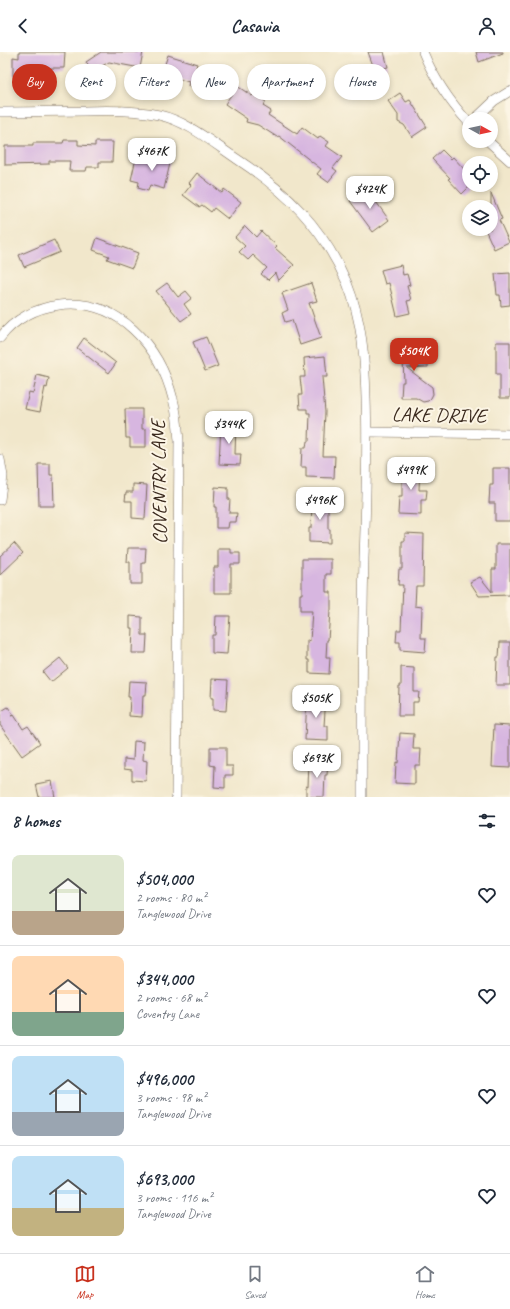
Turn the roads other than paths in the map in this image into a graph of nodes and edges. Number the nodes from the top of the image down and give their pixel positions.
1 (423, 52) edge
2 (510, 91) edge
3 (0, 112) edge
4 (482, 112) edge
5 (462, 115) edge
6 (496, 148) edge
7 (510, 161) edge
8 (0, 338) edge
9 (368, 432) junction
10 (510, 434) edge
11 (0, 458) edge
12 (0, 500) edge
13 (176, 797) edge
14 (362, 797) edge

1 - 5 street
2 - 4 street
3 - 9 street
6 - 7 street
8 - 13 street, COVENTRY LANE
9 - 10 street, LAKE DRIVE
9 - 14 street
11 - 12 street

